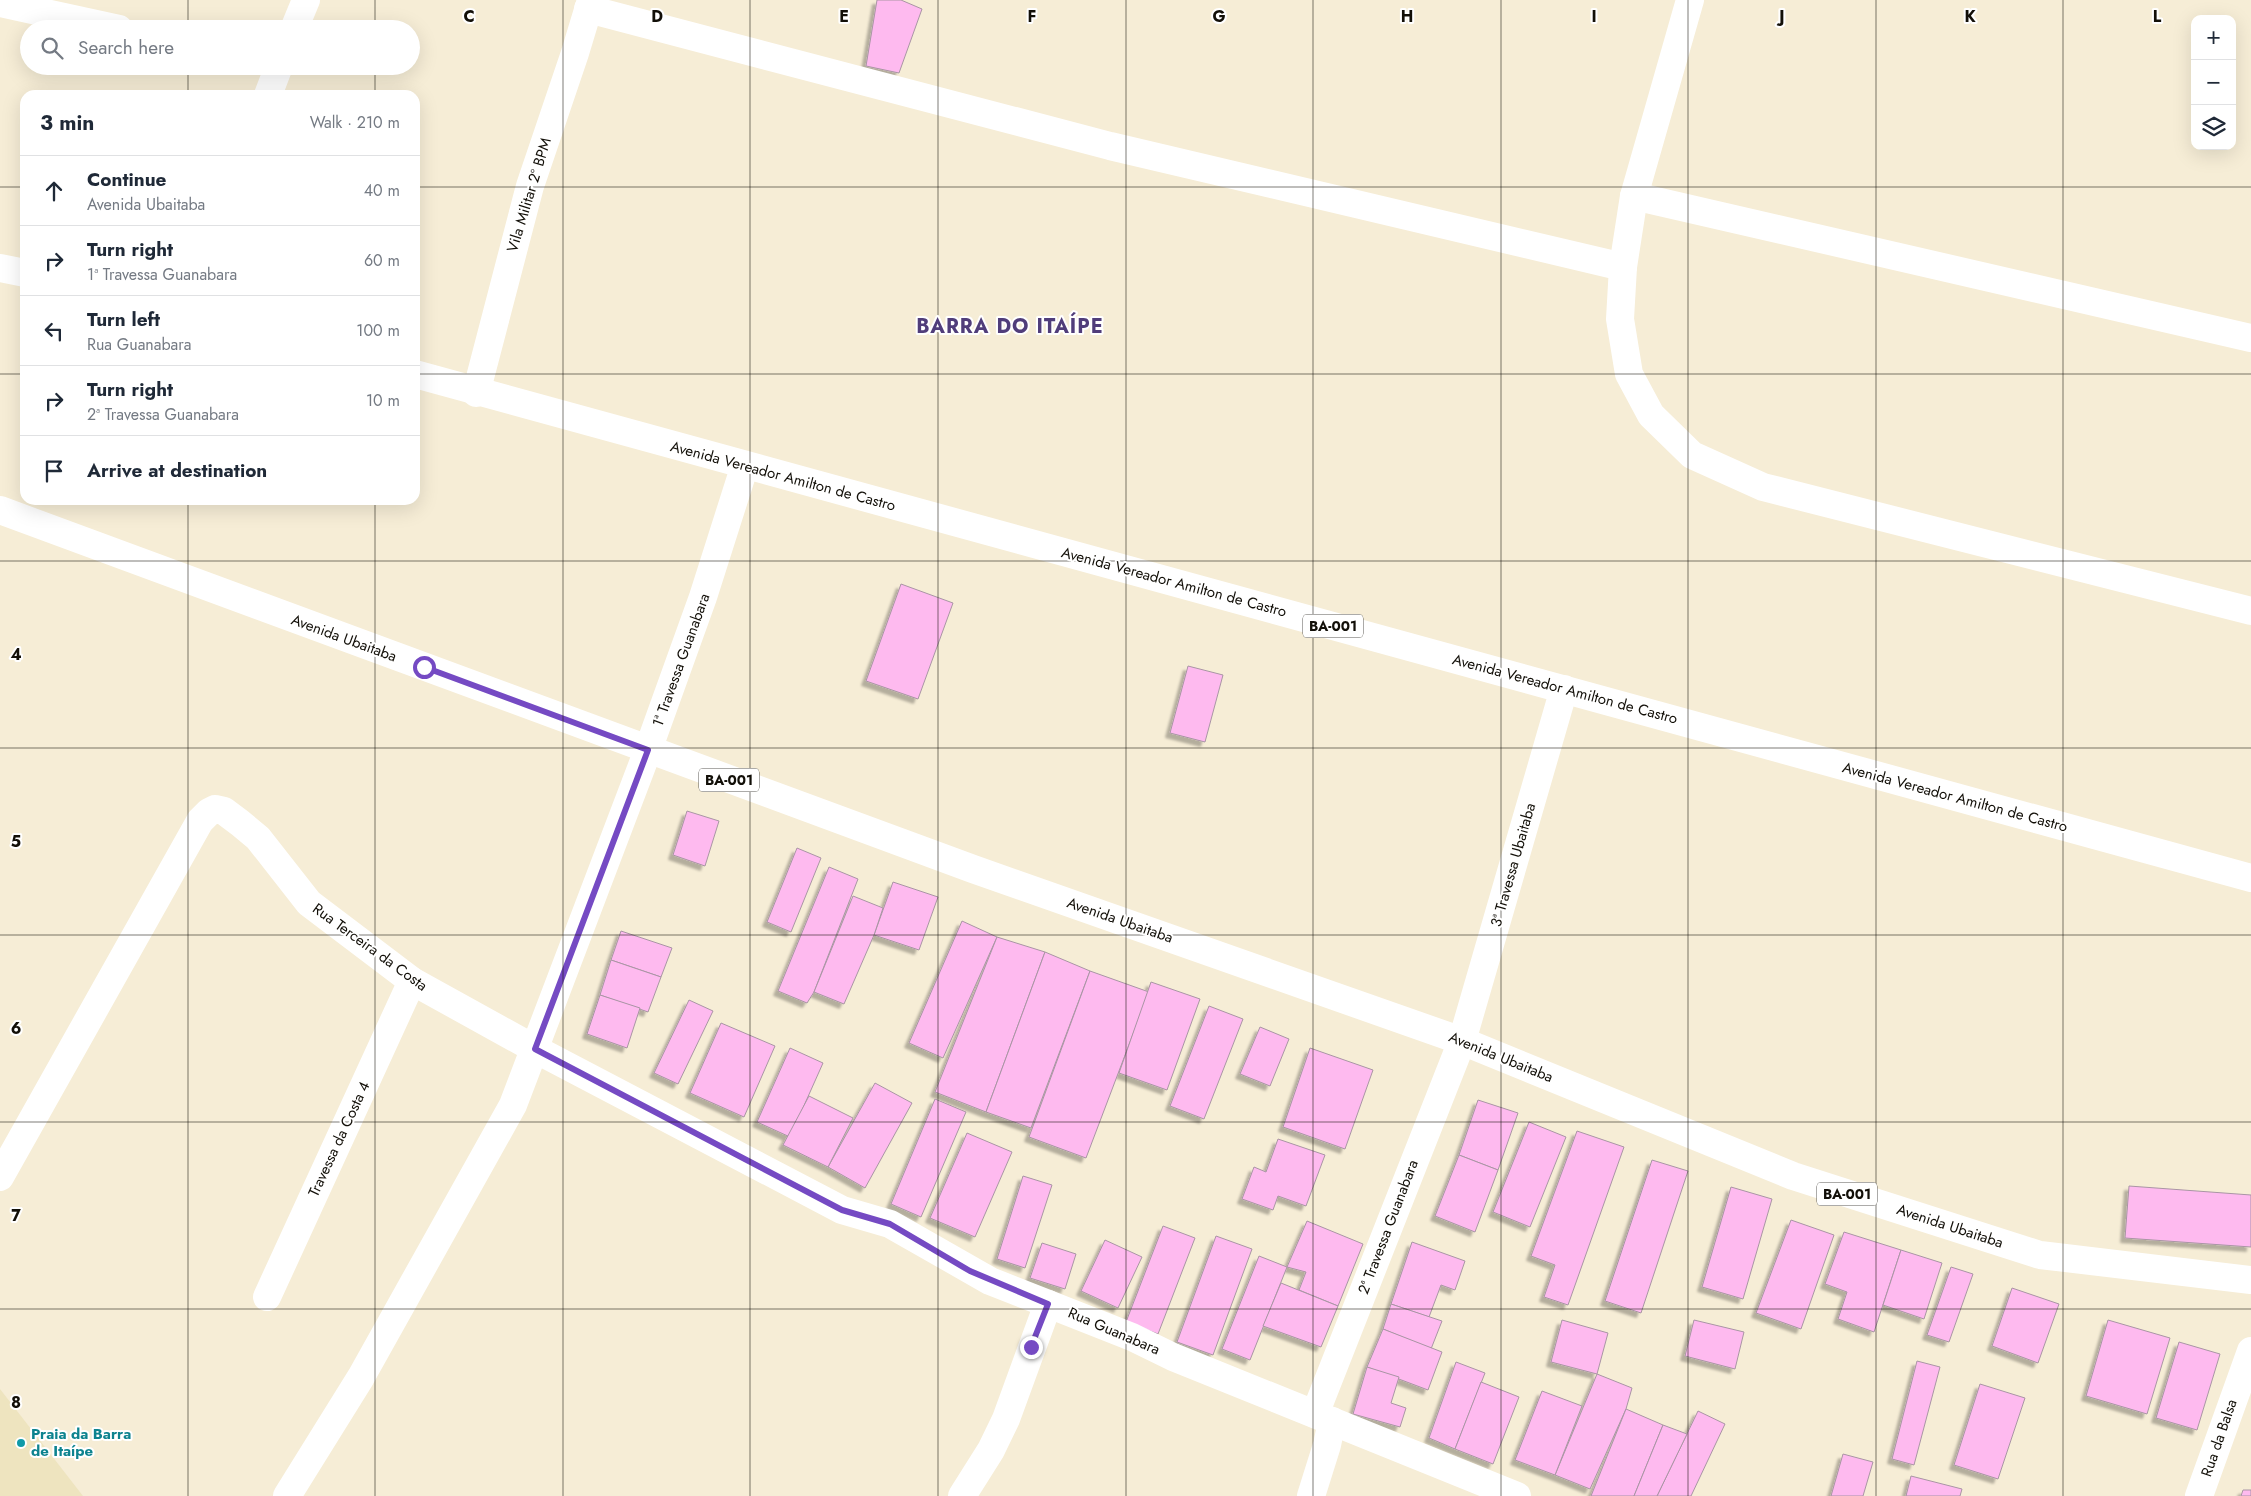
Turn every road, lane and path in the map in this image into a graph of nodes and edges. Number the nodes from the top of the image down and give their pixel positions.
1 (306, 0) edge
2 (1690, 0) edge
3 (0, 3) edge
4 (589, 4) edge
5 (78, 20) edge
6 (298, 20) edge
7 (276, 75) edge
8 (270, 90) edge
9 (1634, 196) junction
10 (1623, 267) junction
11 (0, 268) edge
12 (20, 272) edge
13 (2251, 338) edge
14 (420, 376) edge
15 (476, 393) junction
16 (745, 465) junction
17 (0, 510) edge
18 (2251, 610) edge
19 (1564, 689) junction
20 (648, 750) junction
21 (2251, 878) edge
22 (412, 981) junction
23 (1462, 1041) junction
24 (535, 1049) junction
25 (0, 1177) edge
26 (2251, 1280) edge
27 (267, 1297) dead end
28 (1048, 1304) junction
29 (2251, 1351) edge
30 (1324, 1417) junction
31 (287, 1496) edge
32 (962, 1496) edge
33 (1310, 1496) edge
34 (1517, 1496) edge
35 (2199, 1496) edge

1 - 6 street
2 - 9 street
3 - 5 street
4 - 10 street
4 - 15 street, Vila Militar 2º BPM
7 - 8 street
9 - 10 street
9 - 13 street
10 - 18 street
11 - 12 street
14 - 15 street, Avenida Vereador Amilton de Castro / BA-001
15 - 16 street, Avenida Vereador Amilton de Castro / BA-001
16 - 19 street, Avenida Vereador Amilton de Castro / BA-001
16 - 20 street, 1ª Travessa Guanabara
17 - 20 street, Avenida Ubaitaba / BA-001
19 - 21 street, Avenida Vereador Amilton de Castro / BA-001
19 - 23 street, 3ª Travessa Ubaitaba
20 - 23 street, Avenida Ubaitaba / BA-001
20 - 24 street, 1ª Travessa Guanabara
22 - 24 street, Rua Terceira da Costa
22 - 25 street, Rua Terceira da Costa
22 - 27 street, Travessa da Costa 4
23 - 26 street, Avenida Ubaitaba / BA-001
23 - 30 street, 2ª Travessa Guanabara
24 - 28 street, Rua Guanabara
24 - 31 street, 1ª Travessa Guanabara
28 - 30 street, Rua Guanabara
28 - 32 street
29 - 35 street, Rua da Balsa
30 - 33 street, 2ª Travessa Guanabara
30 - 34 street, Rua Guanabara

